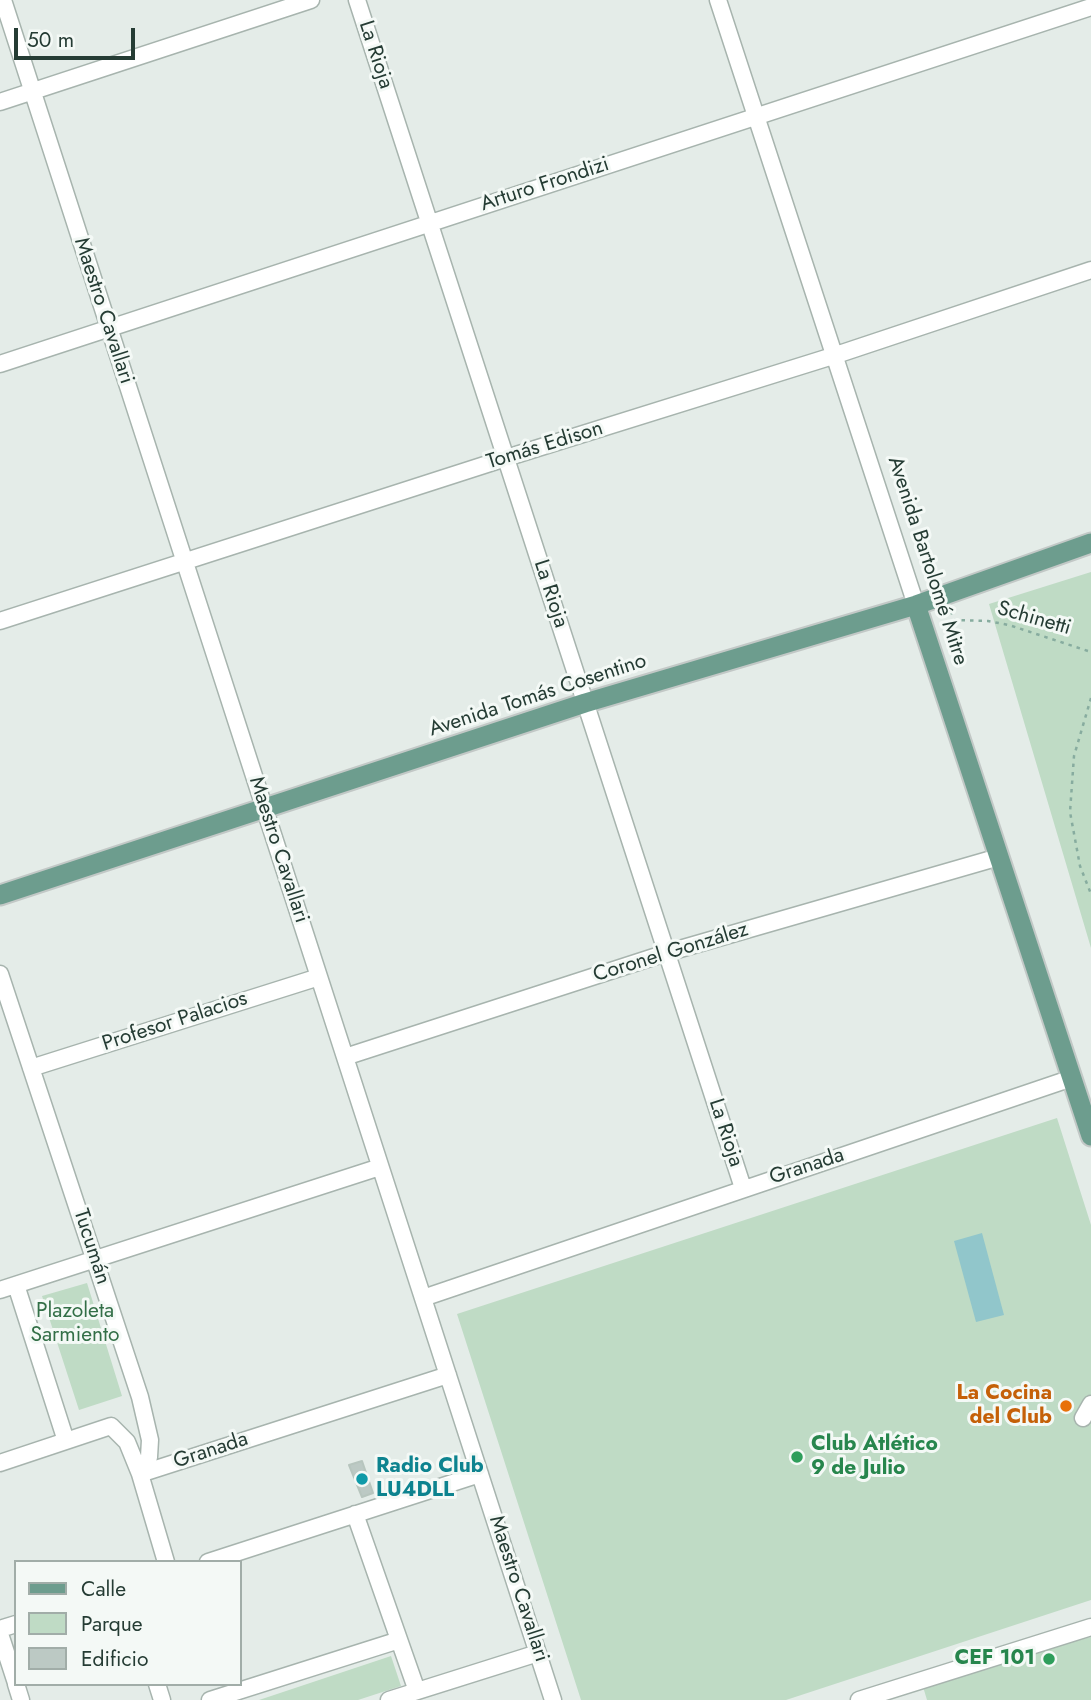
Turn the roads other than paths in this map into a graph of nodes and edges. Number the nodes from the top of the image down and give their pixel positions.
1 (3, 0) edge
2 (311, 0) edge
3 (358, 0) edge
4 (719, 0) edge
5 (1091, 7) edge
6 (32, 92) junction
7 (0, 102) edge
8 (756, 116) junction
9 (430, 223) junction
10 (1091, 270) edge
11 (109, 328) junction
12 (836, 355) junction
13 (0, 364) edge
14 (506, 458) junction
15 (1091, 543) edge
16 (184, 562) junction
17 (916, 605) junction
18 (0, 621) edge
19 (585, 703) junction
20 (264, 808) junction
21 (999, 857) junction
22 (0, 895) edge
23 (666, 953) junction
24 (0, 974) edge
25 (319, 977) junction
26 (345, 1057) junction
27 (31, 1068) junction
28 (1072, 1078) junction
29 (1091, 1136) edge
30 (380, 1167) junction
31 (743, 1188) junction
32 (95, 1259) junction
33 (8, 1287) edge
34 (423, 1298) junction
35 (448, 1375) junction
36 (66, 1441) junction
37 (0, 1463) edge
38 (140, 1474) junction
39 (480, 1474) junction
40 (355, 1514) junction
41 (165, 1560) edge
42 (214, 1560) edge
43 (1091, 1627) edge
44 (0, 1632) edge
45 (399, 1640) junction
46 (538, 1653) junction
47 (14, 1677) edge
48 (909, 1684) junction
49 (417, 1691) junction
50 (210, 1700) edge
51 (389, 1700) edge
52 (554, 1700) edge
53 (859, 1700) edge
54 (914, 1700) edge

1 - 6 street, Maestro Cavallari
2 - 6 street
3 - 9 street, La Rioja
4 - 8 street, Avenida Bartolomé Mitre
5 - 8 street, Arturo Frondizi
6 - 7 street
6 - 11 street, Maestro Cavallari
8 - 9 street, Arturo Frondizi
8 - 12 street, Avenida Bartolomé Mitre
9 - 11 street, Arturo Frondizi
9 - 14 street, La Rioja
10 - 12 street, Tomás Edison
11 - 13 street, Arturo Frondizi
11 - 16 street, Maestro Cavallari
12 - 14 street, Tomás Edison
12 - 17 street, Avenida Bartolomé Mitre
14 - 16 street, Tomás Edison
14 - 19 street, La Rioja
15 - 17 main road, Avenida Tomás Cosentino
16 - 18 street, Tomás Edison
16 - 20 street, Maestro Cavallari
17 - 19 main road, Avenida Tomás Cosentino
17 - 21 main road, Avenida Bartolomé Mitre
19 - 20 main road, Avenida Tomás Cosentino
19 - 23 street, La Rioja
20 - 22 main road, Avenida Tomás Cosentino
20 - 25 street, Maestro Cavallari
21 - 23 street, Coronel González
21 - 28 main road, Avenida Bartolomé Mitre
23 - 26 street, Coronel González
23 - 31 street, La Rioja
24 - 27 street, Tucumán
25 - 26 street, Maestro Cavallari
25 - 27 street, Profesor Palacios
26 - 30 street, Maestro Cavallari
27 - 32 street, Tucumán
28 - 29 main road, Avenida Bartolomé Mitre
28 - 31 street, Granada
30 - 32 street
30 - 34 street, Maestro Cavallari
31 - 34 street, Granada
32 - 33 street
32 - 38 street, Tucumán
33 - 36 street
34 - 35 street, Maestro Cavallari
35 - 38 street, Granada
35 - 39 street, Maestro Cavallari
36 - 37 street
36 - 38 street
38 - 41 street
39 - 40 street
39 - 46 street, Maestro Cavallari
40 - 42 street
40 - 45 street
43 - 48 street
44 - 47 street
45 - 49 street
45 - 50 street
46 - 49 street
46 - 52 street, Maestro Cavallari
48 - 53 street
48 - 54 street
49 - 51 street

